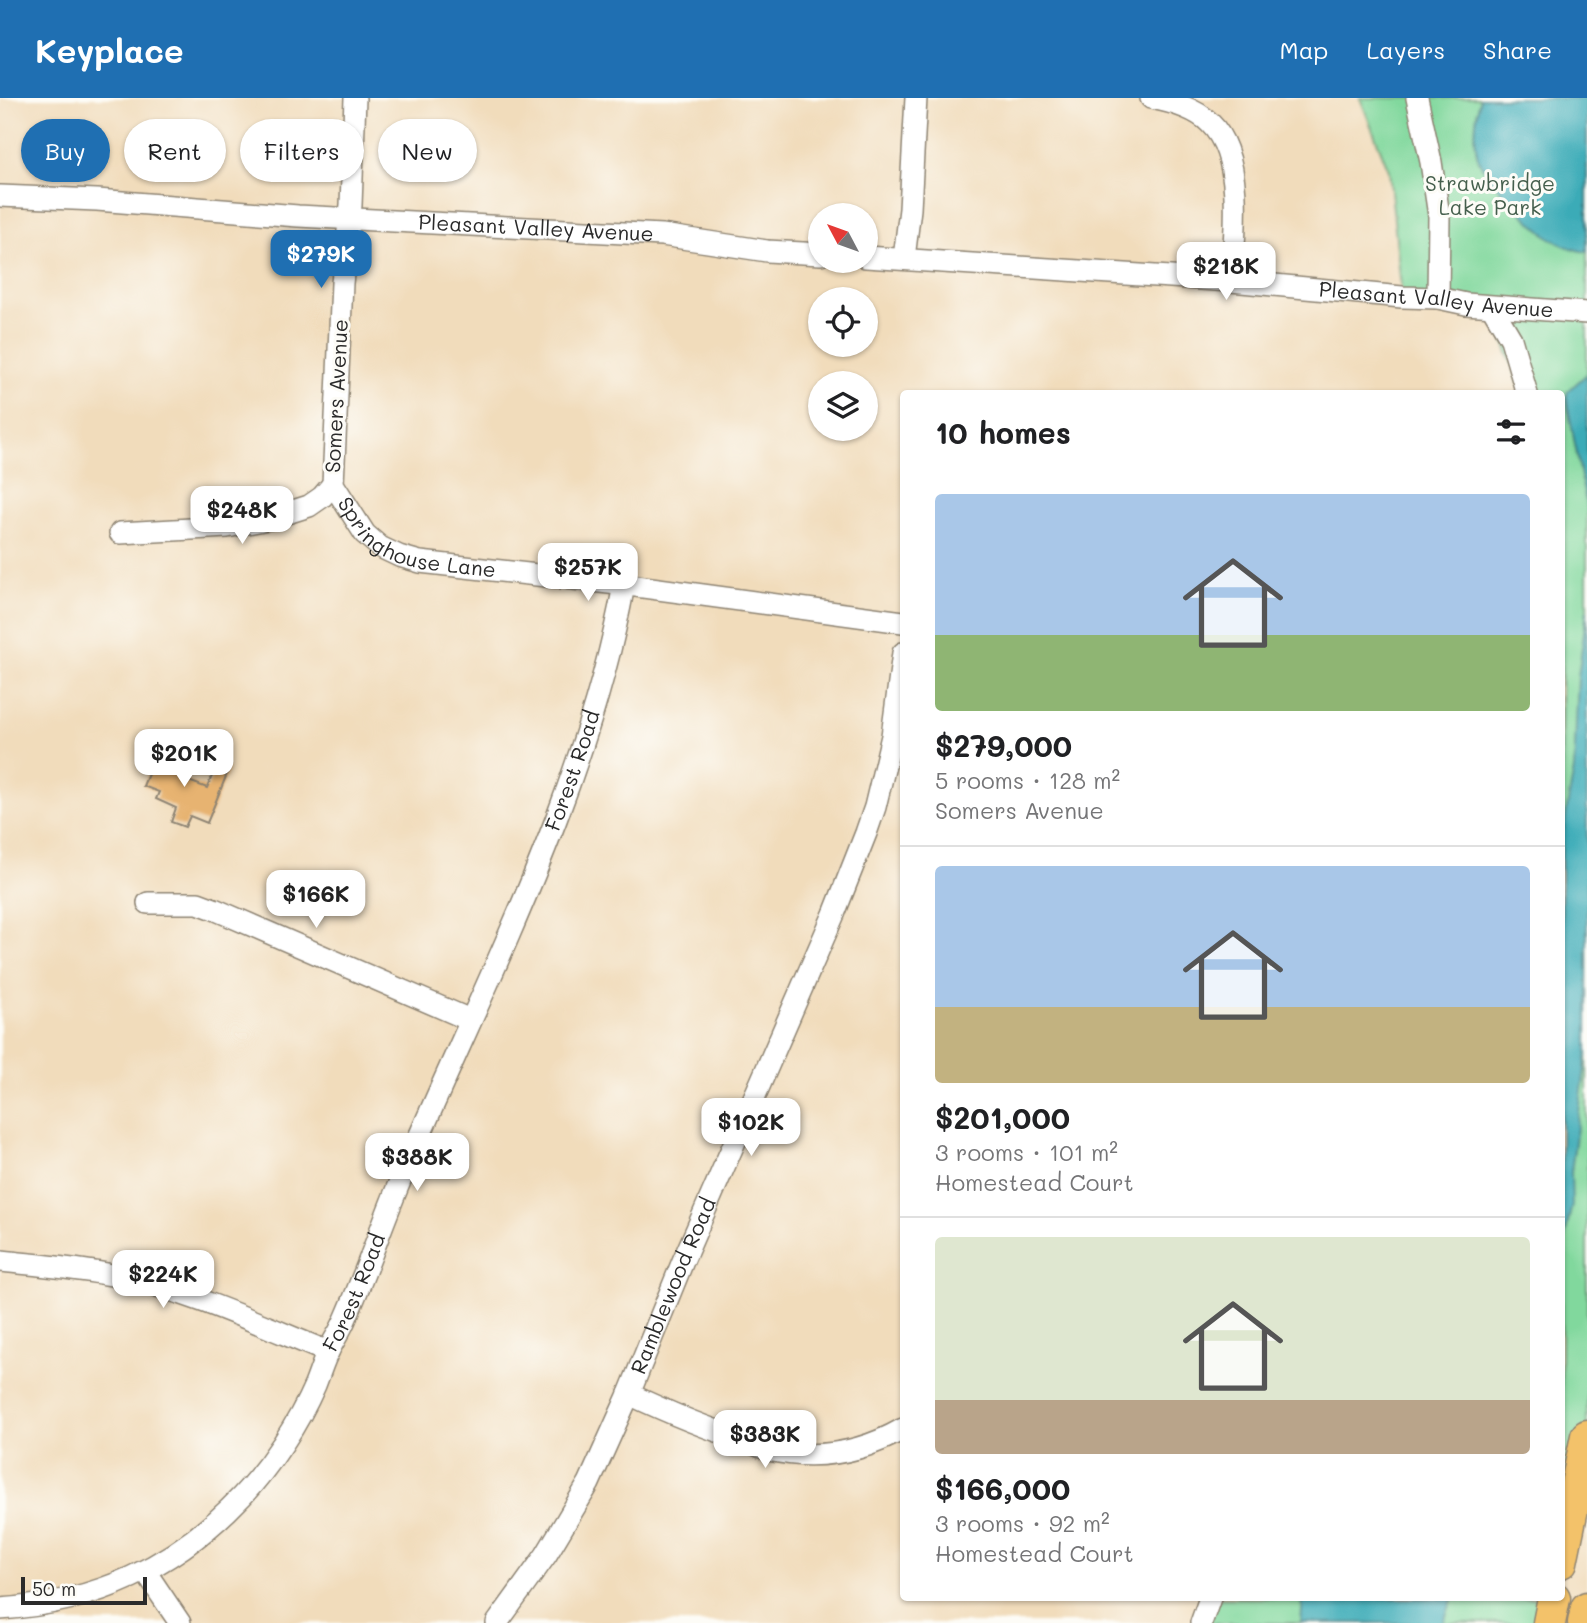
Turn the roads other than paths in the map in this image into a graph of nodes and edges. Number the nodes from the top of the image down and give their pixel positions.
1 (355, 98) edge
2 (916, 98) edge
3 (1151, 98) edge
4 (1417, 98) edge
5 (0, 196) edge
6 (349, 218) junction
7 (808, 253) edge
8 (878, 257) edge
9 (904, 258) junction
10 (1231, 281) junction
11 (1438, 298) junction
12 (1492, 307) junction
13 (1587, 313) edge
14 (1526, 390) edge
15 (333, 484) junction
16 (120, 533) dead end
17 (624, 585) junction
18 (900, 622) edge
19 (900, 676) edge
20 (148, 902) dead end
21 (470, 1020) junction
22 (0, 1261) edge
23 (328, 1352) junction
24 (629, 1394) junction
25 (900, 1431) edge
26 (1587, 1436) edge
27 (1565, 1543) edge
28 (145, 1571) junction
29 (1209, 1601) edge
30 (1553, 1601) edge
31 (1587, 1608) edge
32 (0, 1609) edge
33 (180, 1623) edge
34 (498, 1623) edge
35 (1201, 1623) edge
36 (1549, 1623) edge
37 (1584, 1623) edge

1 - 6 street, Somers Avenue
2 - 9 street
3 - 10 street
4 - 11 street
5 - 6 street, Pleasant Valley Avenue
6 - 7 street, Pleasant Valley Avenue
6 - 15 street, Somers Avenue
8 - 9 street, Pleasant Valley Avenue
9 - 10 street, Pleasant Valley Avenue
10 - 11 street, Pleasant Valley Avenue
11 - 12 street, Pleasant Valley Avenue
12 - 13 street, Pleasant Valley Avenue
12 - 14 street
15 - 16 street, Springhouse Lane
15 - 17 street, Springhouse Lane
17 - 18 street, Springhouse Lane
17 - 21 street, Forest Road
19 - 24 street, Ramblewood Road
20 - 21 street
21 - 23 street, Forest Road
22 - 23 street
23 - 28 street, Forest Road
24 - 25 street
24 - 34 street, Ramblewood Road
26 - 27 highway
28 - 32 street, Forest Road
28 - 33 street
29 - 35 street
30 - 36 highway
31 - 37 highway

